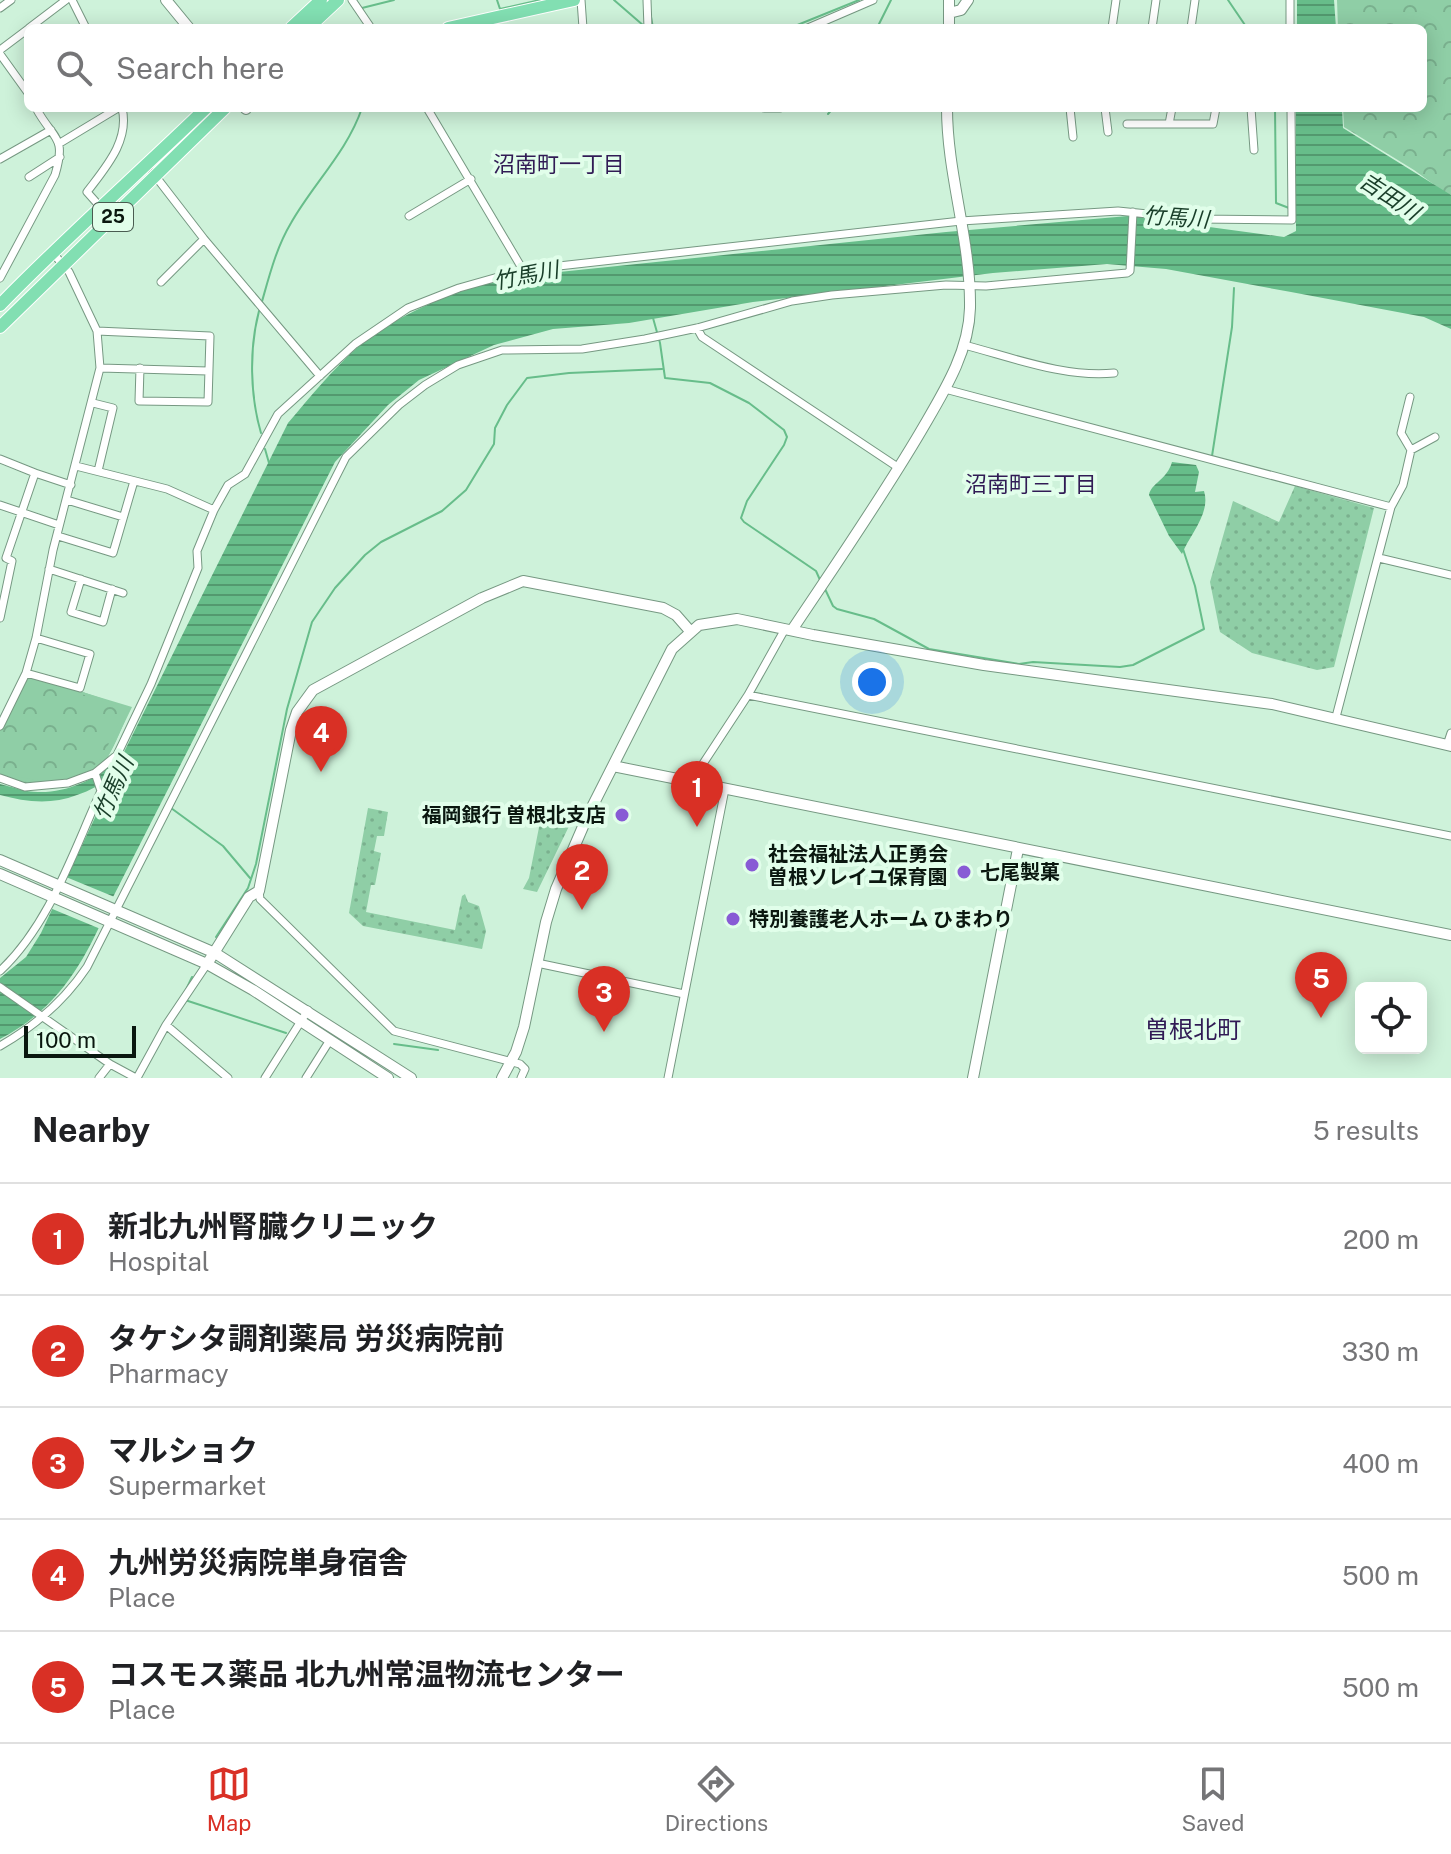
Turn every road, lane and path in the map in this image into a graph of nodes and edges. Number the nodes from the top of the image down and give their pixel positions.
1 (11, 0) edge
2 (48, 0) edge
3 (69, 0) edge
4 (166, 0) edge
5 (321, 0) edge
6 (338, 0) edge
7 (352, 0) edge
8 (572, 0) edge
9 (581, 0) edge
10 (647, 0) edge
11 (873, 0) edge
12 (949, 0) edge
13 (968, 0) edge
14 (1116, 0) edge
15 (1156, 0) edge
16 (1195, 0) edge
17 (1290, 0) edge
18 (527, 5) edge
19 (0, 8) edge
20 (54, 9) junction
21 (949, 13) junction
22 (33, 24) edge
23 (84, 24) edge
24 (186, 24) edge
25 (295, 24) edge
26 (312, 24) edge
27 (368, 24) edge
28 (462, 24) edge
29 (583, 24) edge
30 (648, 24) edge
31 (817, 24) edge
32 (949, 24) edge
33 (1113, 24) edge
34 (1153, 24) edge
35 (1192, 24) edge
36 (1290, 24) edge
37 (24, 31) edge
38 (0, 52) edge
39 (24, 80) edge
40 (39, 112) edge
41 (113, 112) edge
42 (122, 112) edge
43 (202, 112) edge
44 (221, 112) edge
45 (429, 112) edge
46 (947, 112) edge
47 (1070, 112) edge
48 (1106, 112) edge
49 (1171, 112) edge
50 (1215, 112) edge
51 (1251, 112) edge
52 (1291, 112) edge
53 (1127, 124) dead end
54 (1169, 124) junction
55 (51, 130) junction
56 (1108, 132) dead end
57 (1073, 137) dead end
58 (60, 143) junction
59 (1254, 150) dead end
60 (60, 157) junction
61 (0, 159) edge
62 (146, 166) junction
63 (155, 176) junction
64 (29, 177) dead end
65 (471, 179) junction
66 (102, 209) junction
67 (1133, 214) junction
68 (409, 216) dead end
69 (111, 219) junction
70 (962, 224) junction
71 (204, 239) junction
72 (52, 252) junction
73 (63, 264) junction
74 (523, 270) junction
75 (0, 278) edge
76 (161, 282) dead end
77 (969, 282) junction
78 (0, 305) edge
79 (2, 321) edge
80 (697, 328) junction
81 (97, 331) junction
82 (964, 345) junction
83 (100, 368) junction
84 (140, 368) junction
85 (208, 371) junction
86 (1114, 373) dead end
87 (320, 376) junction
88 (945, 389) junction
89 (1410, 397) dead end
90 (93, 403) junction
91 (1435, 437) dead end
92 (1411, 450) junction
93 (0, 459) edge
94 (76, 466) junction
95 (899, 468) junction
96 (98, 471) junction
97 (35, 473) junction
98 (134, 481) junction
99 (71, 485) junction
100 (67, 500) junction
101 (0, 505) edge
102 (1391, 507) junction
103 (214, 510) junction
104 (21, 513) junction
105 (123, 517) junction
106 (59, 525) junction
107 (58, 536) junction
108 (3, 558) edge
109 (1379, 558) junction
110 (49, 569) junction
111 (1451, 575) edge
112 (81, 579) junction
113 (112, 589) junction
114 (123, 593) dead end
115 (0, 618) edge
116 (788, 630) junction
117 (690, 631) junction
118 (36, 638) junction
119 (26, 673) junction
120 (748, 695) junction
121 (3, 710) edge
122 (1336, 717) junction
123 (0, 726) edge
124 (1451, 733) edge
125 (1449, 745) edge
126 (613, 766) junction
127 (95, 773) junction
128 (0, 778) edge
129 (691, 782) junction
130 (725, 789) junction
131 (1451, 836) edge
132 (1018, 849) junction
133 (0, 860) edge
134 (0, 874) edge
135 (59, 885) junction
136 (259, 891) junction
137 (53, 897) junction
138 (116, 910) junction
139 (110, 922) junction
140 (1451, 935) edge
141 (215, 953) junction
142 (537, 963) junction
143 (207, 964) junction
144 (0, 971) edge
145 (0, 987) edge
146 (684, 994) junction
147 (308, 1010) junction
148 (41, 1016) junction
149 (301, 1021) junction
150 (166, 1025) junction
151 (330, 1040) junction
152 (0, 1046) edge
153 (511, 1062) junction
154 (110, 1064) junction
155 (99, 1078) edge
156 (136, 1078) edge
157 (228, 1078) edge
158 (265, 1078) edge
159 (306, 1078) edge
160 (388, 1078) edge
161 (411, 1078) edge
162 (502, 1078) edge
163 (521, 1078) edge
164 (668, 1078) edge
165 (973, 1078) edge

1 - 19 street
2 - 20 street
3 - 20 street
3 - 23 street
4 - 24 street
5 - 25 main road
6 - 26 main road
7 - 27 street
8 - 18 main road
9 - 29 street
10 - 30 street
11 - 31 street
12 - 21 street
13 - 21 street
14 - 33 street
15 - 34 street
16 - 35 street
17 - 36 street
18 - 28 main road
20 - 22 street
21 - 32 street
37 - 38 street
38 - 39 street
40 - 55 street
41 - 58 street
42 - 66 street
43 - 62 main road, 25
44 - 63 main road, 25
45 - 65 street
46 - 70 street
47 - 57 street
48 - 56 street
49 - 54 street
50 - 54 street
51 - 59 street
52 - 67 street
53 - 54 street
55 - 58 street
55 - 61 street
58 - 60 street
60 - 64 street
60 - 75 street
62 - 63 street
62 - 66 main road, 25
63 - 69 main road, 25
63 - 71 street
65 - 68 street
65 - 74 street
66 - 69 street
66 - 72 main road, 25
67 - 70 street
67 - 77 street
69 - 73 main road, 25
70 - 74 street
70 - 77 street
71 - 76 street
71 - 87 street
72 - 73 street
72 - 78 main road, 25
73 - 79 main road, 25
73 - 81 street
74 - 87 street
77 - 80 street
77 - 82 street
80 - 95 street
80 - 138 street
81 - 83 street
81 - 85 street
82 - 86 street
82 - 88 street
83 - 84 street
83 - 90 street
84 - 85 street
84 - 85 street
87 - 103 street
88 - 95 street
88 - 102 street
89 - 92 street
90 - 94 street
90 - 96 street
91 - 92 street
92 - 102 street
93 - 97 street
94 - 96 street
94 - 99 street
95 - 116 street
96 - 98 street
97 - 99 street
97 - 104 street
98 - 103 street
98 - 105 street
99 - 100 street
100 - 105 street
100 - 106 street
101 - 104 street
102 - 109 street
103 - 127 street
104 - 106 street
104 - 108 street
105 - 107 street
106 - 107 street
107 - 110 street
108 - 115 street
109 - 111 street
109 - 122 street
110 - 112 street
110 - 118 street
112 - 113 street
112 - 113 street
113 - 114 street
116 - 117 street
116 - 120 street
116 - 122 street
117 - 126 street
117 - 136 street
118 - 119 street
118 - 119 street
119 - 121 street
120 - 129 street
120 - 131 street
121 - 123 street
122 - 125 street
124 - 125 street
126 - 129 street
126 - 142 street
127 - 128 street
127 - 135 street
129 - 130 street
130 - 132 street
130 - 146 street
132 - 140 street
132 - 165 street
133 - 135 street
134 - 137 street
135 - 137 street
135 - 138 street
136 - 141 street
136 - 153 street
137 - 139 street
137 - 144 street
138 - 139 street
138 - 141 street
139 - 143 street
139 - 148 street
141 - 143 street
141 - 147 street
142 - 146 street
142 - 153 street
143 - 149 street
143 - 150 street
145 - 148 street
146 - 164 street
147 - 149 street
147 - 161 street
148 - 152 street
148 - 154 street
149 - 151 street
149 - 158 street
150 - 156 street
150 - 157 street
151 - 159 street
151 - 160 street
153 - 162 street
153 - 163 street
154 - 155 street
154 - 156 street

